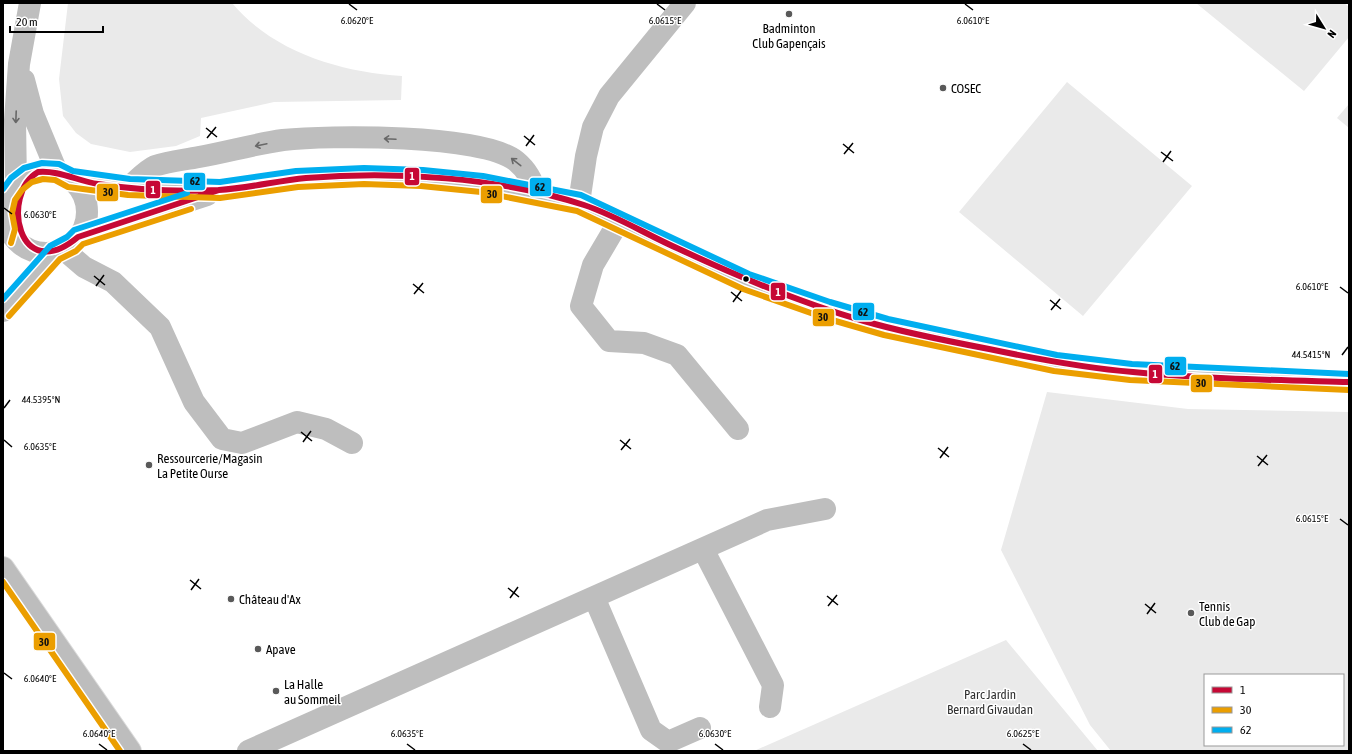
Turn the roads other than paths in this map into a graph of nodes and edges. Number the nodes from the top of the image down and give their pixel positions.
1 (30, 3) edge
2 (685, 3) edge
3 (19, 64) junction
4 (64, 176) junction
5 (16, 184) junction
6 (129, 187) junction
7 (220, 190) junction
8 (537, 194) junction
9 (579, 203) junction
10 (619, 221) junction
11 (5, 234) edge
12 (65, 246) junction
13 (3, 312) edge
14 (1349, 378) edge
15 (1310, 381) junction
16 (1349, 382) edge
17 (738, 429) dead end
18 (352, 444) dead end
19 (825, 509) dead end
20 (703, 549) junction
21 (3, 569) edge
22 (594, 597) junction
23 (770, 707) dead end
24 (700, 728) dead end
25 (130, 751) edge
26 (248, 751) edge

1 - 3 street
2 - 9 street
3 - 4 street
3 -> 5 street
4 - 5 street
4 - 6 street
4 - 12 street
5 - 11 street
6 - 7 street
8 -> 6 street
7 - 8 street
7 - 12 street
8 - 9 street
9 - 10 street
10 - 15 street
10 - 17 street
11 - 12 street
12 - 13 street
12 - 18 street
14 - 15 street
15 - 16 street
19 - 20 street
20 - 22 street
20 - 23 street
21 - 25 main road
22 - 24 street
22 - 26 street

